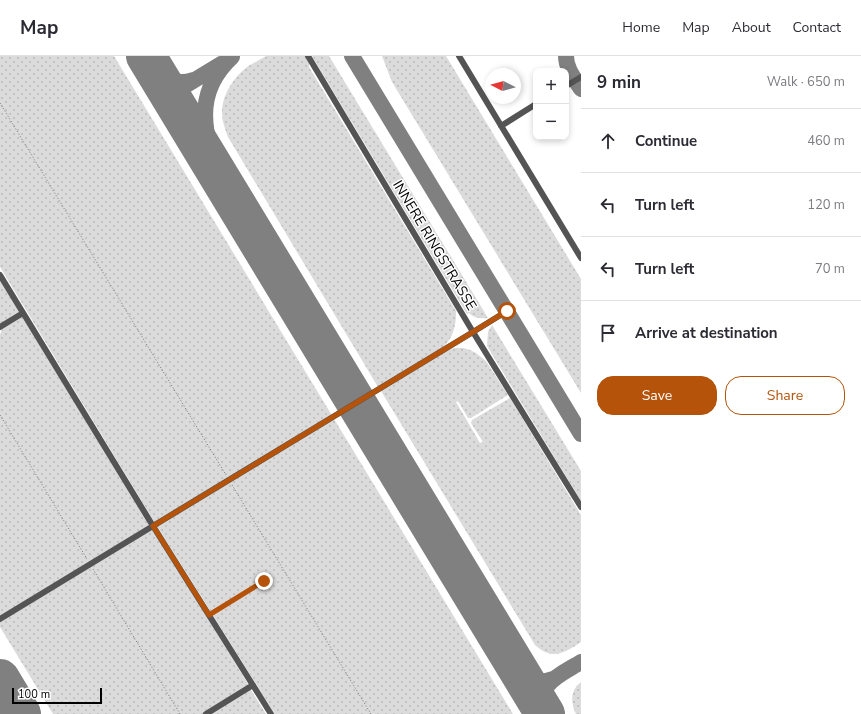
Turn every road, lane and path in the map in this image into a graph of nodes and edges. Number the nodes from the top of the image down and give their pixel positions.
1 (308, 56) edge
2 (459, 56) edge
3 (581, 77) edge
4 (569, 84) edge
5 (0, 103) edge
6 (533, 106) edge
7 (501, 126) junction
8 (581, 258) edge
9 (0, 275) edge
10 (507, 311) dead end
11 (23, 313) junction
12 (0, 327) edge
13 (473, 332) junction
14 (229, 480) junction
15 (581, 507) edge
16 (153, 526) junction
17 (264, 581) dead end
18 (209, 615) junction
19 (0, 619) edge
20 (253, 685) junction
21 (206, 714) edge
22 (271, 714) edge
23 (371, 714) edge

1 - 13 lane, INNERE RINGSTRASSE
2 - 7 lane
3 - 4 lane
5 - 14 path
6 - 7 lane
7 - 8 lane
9 - 11 lane
10 - 13 lane
11 - 12 lane
11 - 16 lane
13 - 14 lane
13 - 15 lane, INNERE RINGSTRASSE
14 - 16 lane
14 - 23 path
16 - 18 lane
16 - 19 lane
17 - 18 path
18 - 20 lane
20 - 21 lane
20 - 22 lane

